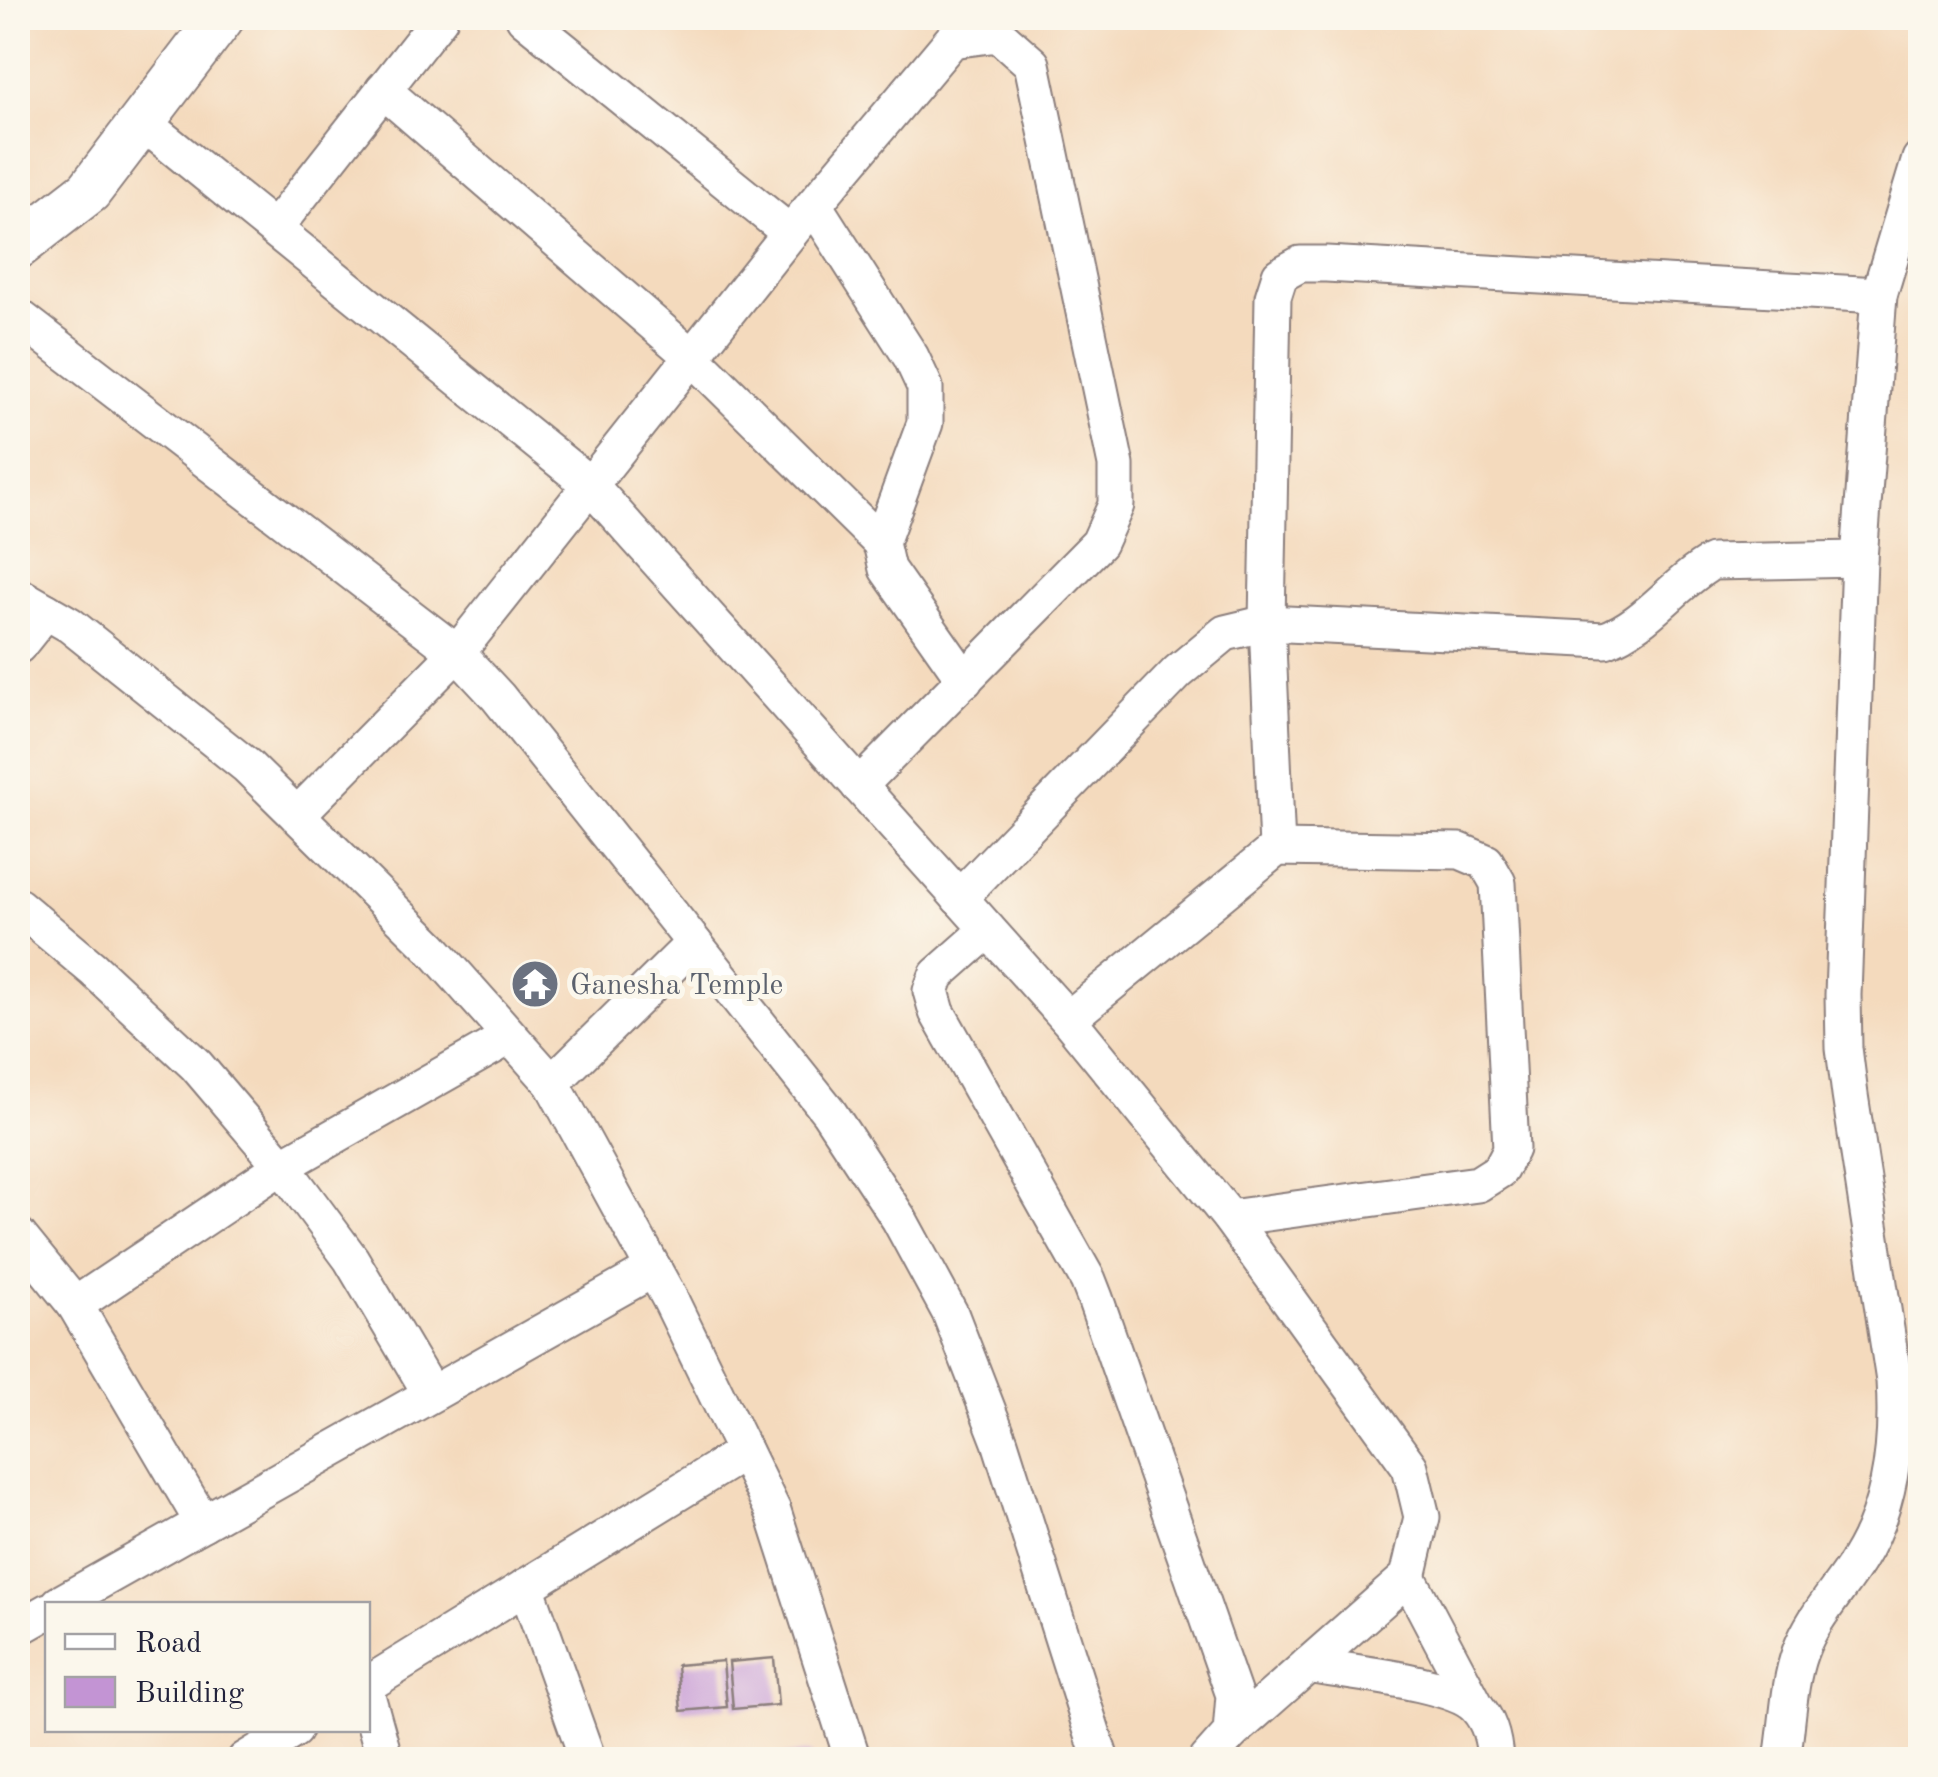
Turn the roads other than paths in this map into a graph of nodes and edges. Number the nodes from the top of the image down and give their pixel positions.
1 (221, 18) edge
2 (440, 18) edge
3 (524, 18) edge
4 (383, 90) junction
5 (142, 122) junction
6 (1920, 158) edge
7 (814, 205) junction
8 (275, 228) junction
9 (790, 233) junction
10 (18, 246) edge
11 (1879, 295) junction
12 (18, 316) edge
13 (692, 356) junction
14 (590, 484) junction
15 (881, 543) junction
16 (1859, 559) junction
17 (32, 603) edge
18 (1267, 623) junction
19 (18, 646) edge
20 (457, 653) junction
21 (965, 680) junction
22 (859, 786) junction
23 (297, 815) junction
24 (1278, 848) junction
25 (960, 898) junction
26 (18, 906) edge
27 (988, 930) junction
28 (694, 943) junction
29 (1068, 1020) junction
30 (508, 1038) junction
31 (552, 1083) junction
32 (282, 1166) junction
33 (1230, 1218) junction
34 (18, 1236) edge
35 (654, 1268) junction
36 (75, 1305) junction
37 (431, 1394) junction
38 (744, 1452) junction
39 (203, 1524) junction
40 (1408, 1577) junction
41 (526, 1586) junction
42 (63, 1602) edge
43 (45, 1613) edge
44 (18, 1628) edge
45 (1308, 1665) junction
46 (370, 1683) edge
47 (370, 1705) edge
48 (1476, 1706) junction
49 (291, 1732) edge
50 (1232, 1733) junction
51 (245, 1760) edge
52 (385, 1760) edge
53 (588, 1760) edge
54 (854, 1760) edge
55 (1101, 1760) edge
56 (1207, 1760) edge
57 (1496, 1760) edge
58 (1782, 1760) edge

1 - 5 street
2 - 4 street
3 - 9 street
4 - 8 street
4 - 13 street
5 - 8 street
5 - 10 street
6 - 11 street
7 - 9 street
7 - 15 street
7 - 21 street
8 - 14 street
9 - 13 street
11 - 16 street
11 - 18 street
12 - 20 street
13 - 14 street
13 - 15 street
14 - 20 street
14 - 22 street
15 - 21 street
16 - 18 street
16 - 58 street
17 - 19 street
17 - 23 street
18 - 24 street
18 - 25 street
20 - 23 street
20 - 28 street
21 - 22 street
22 - 25 street
23 - 30 street
24 - 29 street
24 - 33 street
25 - 27 street
26 - 32 street
27 - 29 street
27 - 50 street
28 - 31 street
28 - 55 street
29 - 33 street
30 - 31 street
30 - 32 street
31 - 35 street
32 - 36 street
32 - 37 street
33 - 40 street
34 - 36 street
35 - 37 street
35 - 38 street
36 - 39 street
37 - 39 street
38 - 41 street
38 - 54 street
39 - 42 street
40 - 45 street
40 - 48 street
41 - 46 street
41 - 53 street
43 - 44 street
45 - 48 street
45 - 50 street
47 - 52 street
48 - 57 street
49 - 51 street
50 - 56 street

